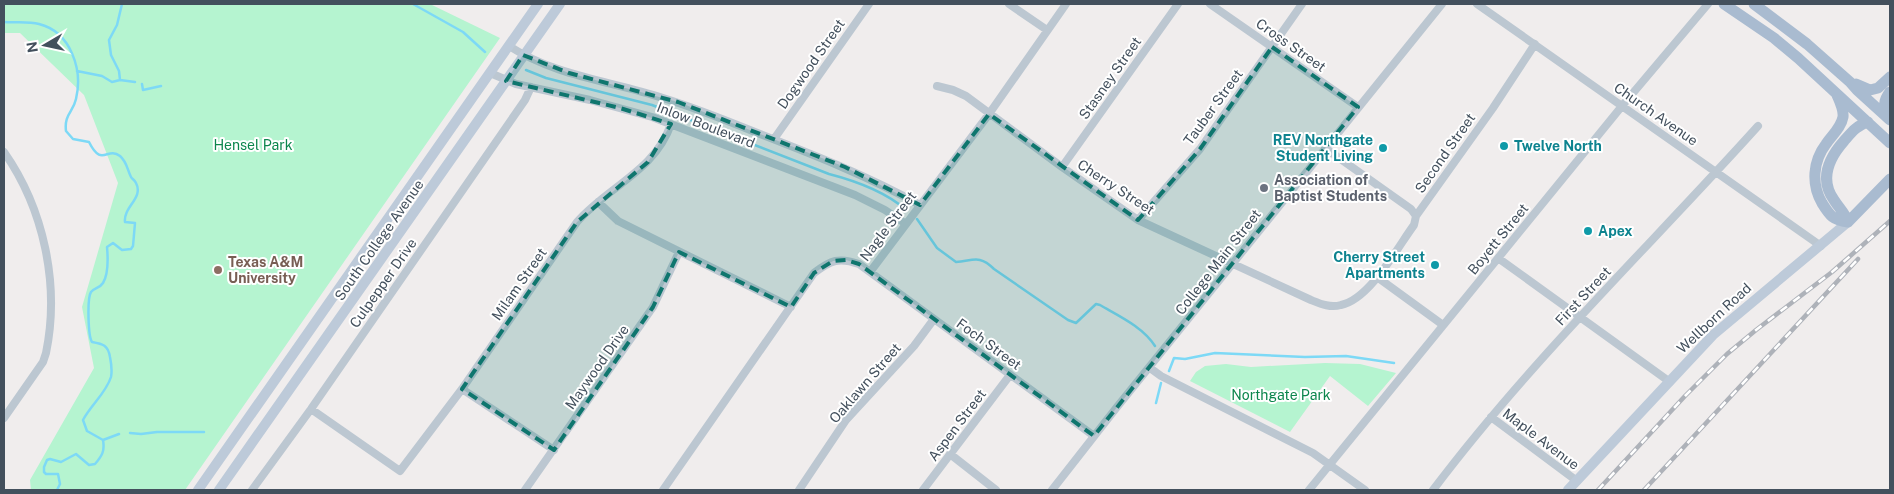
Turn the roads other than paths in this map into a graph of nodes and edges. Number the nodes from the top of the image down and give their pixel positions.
1 (538, 4) edge
2 (560, 4) edge
3 (869, 4) edge
4 (1009, 4) edge
5 (1066, 4) edge
6 (1178, 4) edge
7 (1210, 4) edge
8 (1302, 4) edge
9 (1442, 4) edge
10 (1477, 4) edge
11 (1708, 4) edge
12 (1724, 4) edge
13 (1754, 4) edge
14 (1047, 30) junction
15 (1535, 44) junction
16 (509, 46) junction
17 (1272, 47) junction
18 (524, 55) junction
19 (490, 73) junction
20 (1890, 77) edge
21 (506, 81) junction
22 (1850, 82) junction
23 (937, 86) dead end
24 (531, 88) junction
25 (1835, 92) junction
26 (1890, 92) edge
27 (1622, 106) junction
28 (1358, 107) junction
29 (989, 114) junction
30 (1890, 120) edge
31 (1868, 122) junction
32 (671, 124) junction
33 (1758, 126) dead end
34 (774, 139) junction
35 (1890, 143) edge
36 (1325, 148) junction
37 (4, 152) edge
38 (1062, 167) junction
39 (1716, 172) junction
40 (1890, 179) edge
41 (598, 202) junction
42 (920, 204) junction
43 (1416, 216) junction
44 (1138, 220) junction
45 (1848, 222) junction
46 (906, 224) junction
47 (1821, 246) junction
48 (679, 252) junction
49 (1498, 258) junction
50 (1233, 264) junction
51 (870, 272) junction
52 (348, 275) junction
53 (1377, 277) junction
54 (364, 285) junction
55 (791, 307) junction
56 (1579, 317) junction
57 (934, 319) junction
58 (1443, 325) junction
59 (1150, 368) junction
60 (1010, 375) junction
61 (1670, 382) junction
62 (462, 389) junction
63 (311, 409) junction
64 (1490, 417) junction
65 (4, 418) edge
66 (1094, 436) junction
67 (554, 450) junction
68 (950, 454) junction
69 (1330, 465) junction
70 (1577, 481) junction
71 (198, 490) edge
72 (219, 490) edge
73 (252, 490) edge
74 (525, 490) edge
75 (663, 490) edge
76 (799, 490) edge
77 (923, 490) edge
78 (996, 490) edge
79 (1052, 490) edge
80 (1309, 490) edge
81 (1365, 490) edge
82 (1434, 490) edge
83 (1568, 490) edge

1 - 16 main road, South College Avenue
2 - 18 main road, South College Avenue
3 - 34 street, Dogwood Street
4 - 14 street
5 - 14 street, Nagle Street
6 - 38 street, Stasney Street
7 - 17 street, Cross Street
8 - 17 street, Tauber Street
9 - 28 street, College Main Street
10 - 15 street, Church Avenue
11 - 27 street, Boyett Street
12 - 25 main road
13 - 22 main road
14 - 29 street, Nagle Street
15 - 27 street, Church Avenue
15 - 43 street, Second Street
16 - 18 street, Inlow Boulevard
16 - 19 main road, South College Avenue
17 - 28 street, Cross Street
17 - 44 street, Tauber Street
18 - 21 main road, South College Avenue
18 - 34 street, Inlow Boulevard
19 - 21 street, Inlow Boulevard
19 - 52 main road, South College Avenue
20 - 22 main road
21 - 24 street, Inlow Boulevard
21 - 54 main road, South College Avenue
22 - 30 main road
23 - 29 street, Cherry Street
24 - 32 street, Inlow Boulevard
24 - 63 street, Culpepper Drive
25 - 31 main road
25 - 45 main road
26 - 30 main road
27 - 39 street, Church Avenue
27 - 49 street, Boyett Street
28 - 36 street, College Main Street
29 - 38 street, Cherry Street
29 - 42 street, Nagle Street
31 - 35 main road
31 - 45 main road
32 - 41 street, Milam Street
32 - 46 street, Inlow Boulevard
33 - 39 street, First Street
34 - 42 street, Inlow Boulevard
36 - 43 street
36 - 50 street, College Main Street
37 - 65 street
38 - 44 street, Cherry Street
39 - 47 street, Church Avenue
39 - 56 street, First Street
40 - 45 main road, Wellborn Road
41 - 48 street
41 - 62 street, Milam Street
42 - 46 street, Nagle Street
43 - 53 street, Second Street
44 - 50 street, Cherry Street
45 - 47 main road, Wellborn Road
46 - 51 street, Nagle Street
47 - 61 main road, Wellborn Road
48 - 55 street
48 - 67 street, Maywood Drive
49 - 56 street
49 - 58 street, Boyett Street
50 - 53 street, Cherry Street
50 - 59 street, College Main Street
51 - 55 street, Nagle Street
51 - 57 street, Foch Street
52 - 54 main road
52 - 71 main road, South College Avenue
53 - 58 street
54 - 72 main road, South College Avenue
55 - 75 street, Nagle Street
56 - 61 street
56 - 64 street, First Street
57 - 60 street, Foch Street
57 - 76 street, Oaklawn Street
58 - 69 street, Boyett Street
59 - 66 street, College Main Street
59 - 69 street
60 - 66 street, Foch Street
60 - 68 street, Aspen Street
61 - 70 main road, Wellborn Road
62 - 63 street, Milam Street
62 - 67 street
63 - 73 street, Culpepper Drive
64 - 70 street, Maple Avenue
64 - 82 street, First Street
66 - 79 street, College Main Street
67 - 74 street, Maywood Drive
68 - 77 street, Aspen Street
68 - 78 street
69 - 80 street, Boyett Street
69 - 81 street
70 - 83 main road, Wellborn Road

